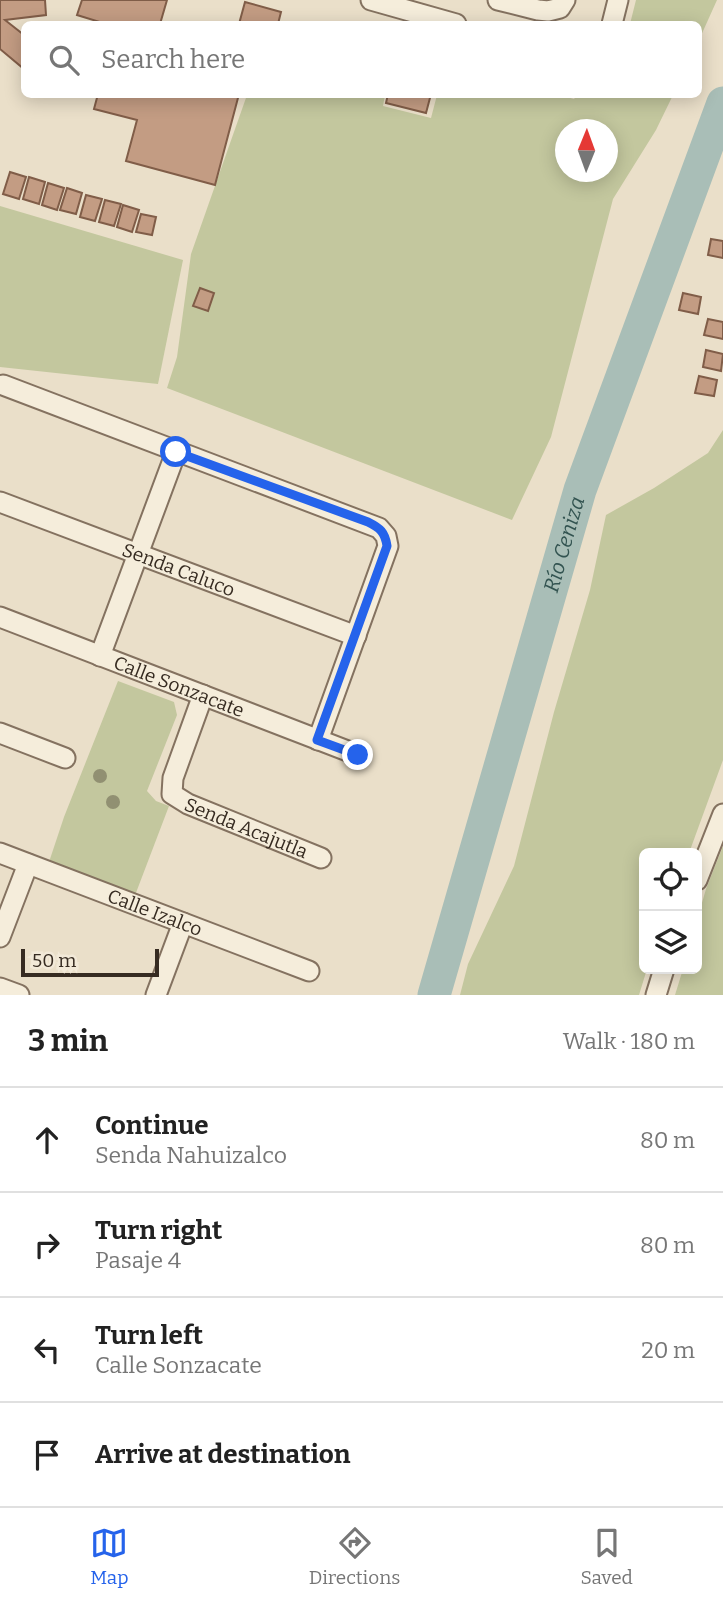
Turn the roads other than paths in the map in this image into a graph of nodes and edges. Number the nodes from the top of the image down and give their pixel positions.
1 (372, 0) edge
2 (499, 0) edge
3 (565, 0) edge
4 (618, 0) edge
5 (526, 3) edge
6 (446, 21) edge
7 (613, 21) edge
8 (4, 385) dead end
9 (176, 452) junction
10 (0, 502) edge
11 (137, 553) junction
12 (0, 617) edge
13 (356, 636) junction
14 (100, 656) junction
15 (203, 695) junction
16 (0, 733) edge
17 (317, 740) junction
18 (358, 755) dead end
19 (65, 758) dead end
20 (723, 814) edge
21 (0, 853) edge
22 (321, 858) dead end
23 (28, 864) junction
24 (702, 867) edge
25 (183, 923) junction
26 (0, 937) edge
27 (309, 971) dead end
28 (662, 974) edge
29 (0, 988) edge
30 (19, 995) edge
31 (156, 995) edge
32 (656, 995) edge

1 - 6 street
2 - 5 street
3 - 5 street
4 - 7 street
8 - 9 street
9 - 11 street
9 - 13 street
10 - 11 street, Senda Caluco
11 - 13 street, Senda Caluco
11 - 14 street
12 - 14 street, Calle Sonzacate
13 - 17 street
14 - 15 street, Calle Sonzacate
15 - 17 street, Calle Sonzacate
15 - 22 street, Senda Acajutla
16 - 19 street
17 - 18 street, Calle Sonzacate
20 - 24 street
21 - 23 street, Calle Izalco
23 - 25 street, Calle Izalco
23 - 26 street
25 - 27 street, Calle Izalco
25 - 31 street
28 - 32 street
29 - 30 street

